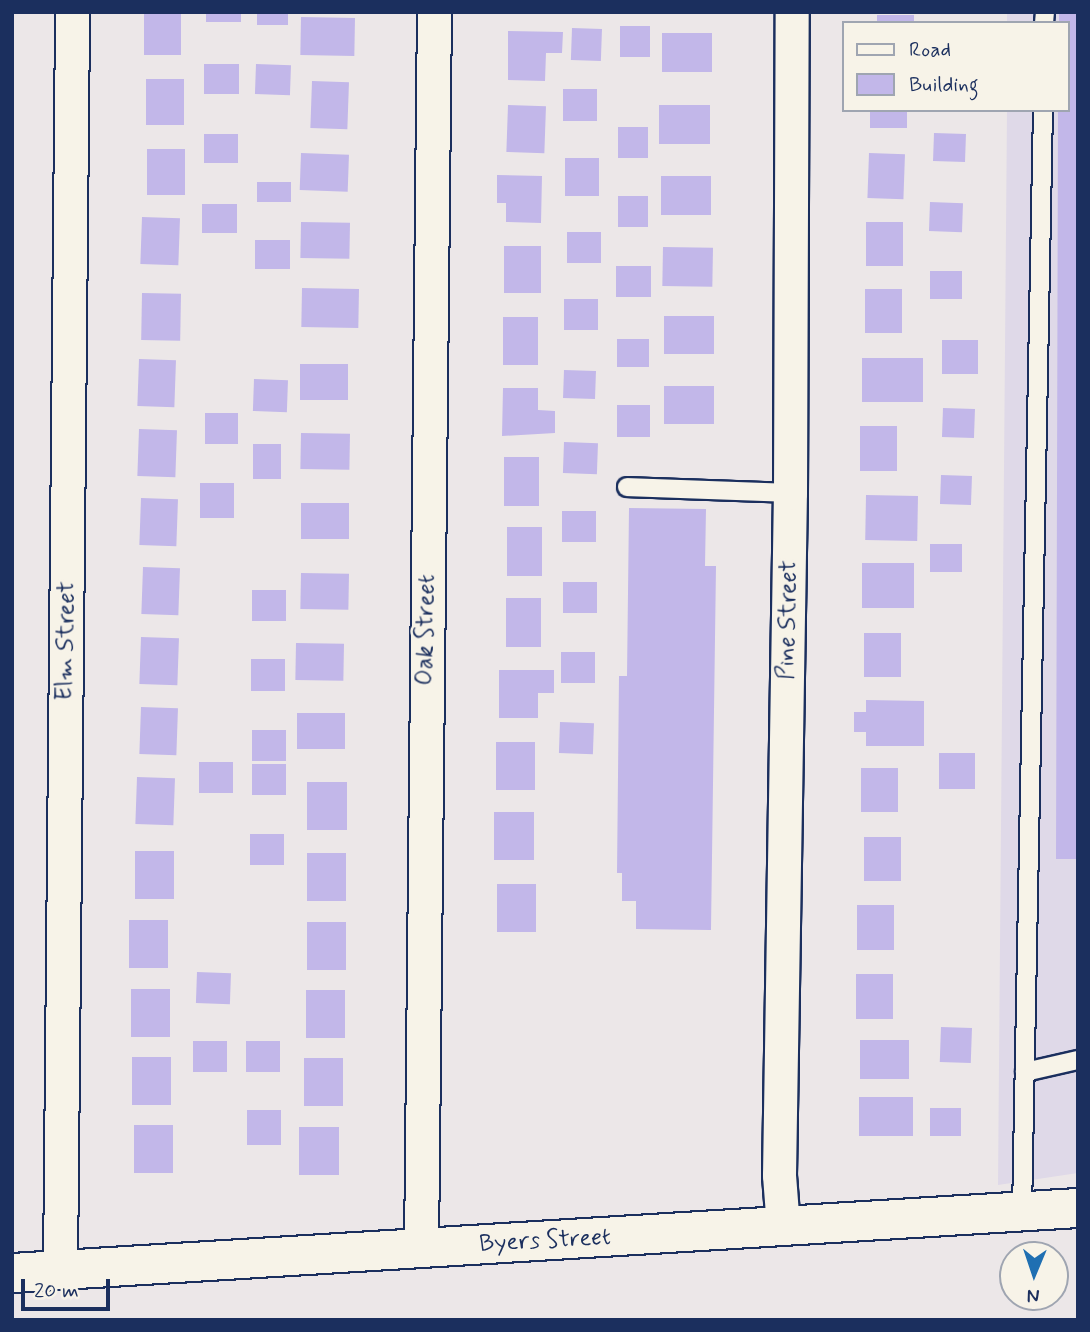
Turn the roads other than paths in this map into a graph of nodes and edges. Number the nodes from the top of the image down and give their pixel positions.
1 (72, 12) edge
2 (433, 12) edge
3 (792, 12) edge
4 (1043, 112) edge
5 (627, 488) dead end
6 (790, 493) junction
7 (1078, 1059) edge
8 (1025, 1072) junction
9 (1078, 1208) edge
10 (1022, 1212) junction
11 (783, 1227) junction
12 (421, 1249) junction
13 (60, 1269) junction
14 (12, 1273) edge

1 - 13 street, Elm Street
2 - 12 street, Oak Street
3 - 6 street, Pine Street
4 - 8 lane
5 - 6 lane
6 - 11 street, Pine Street
7 - 8 lane
8 - 10 lane
9 - 10 street, Byers Street
10 - 11 street, Byers Street
11 - 12 street, Byers Street
12 - 13 street, Byers Street
13 - 14 street, Byers Street

